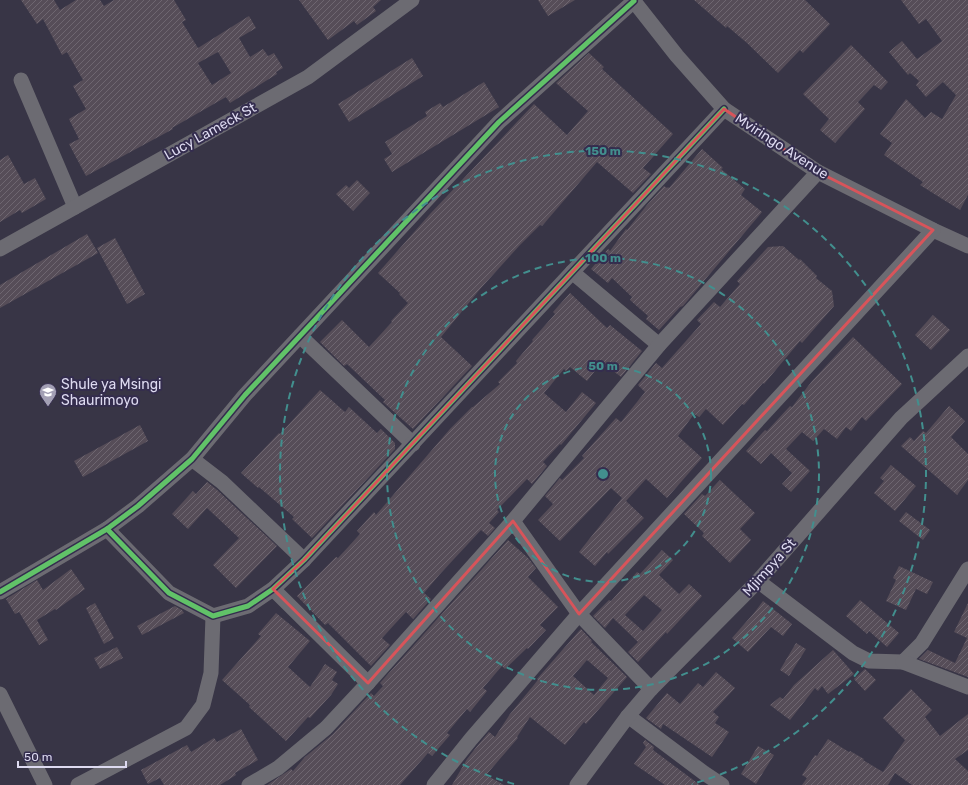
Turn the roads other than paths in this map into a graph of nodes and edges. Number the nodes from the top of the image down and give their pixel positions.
1 (412, 0) edge
2 (634, 0) edge
3 (21, 80) dead end
4 (724, 109) junction
5 (818, 172) junction
6 (75, 207) junction
7 (933, 230) junction
8 (968, 246) edge
9 (0, 249) edge
10 (572, 272) junction
11 (300, 336) junction
12 (659, 345) junction
13 (968, 356) edge
14 (413, 444) junction
15 (192, 459) junction
16 (513, 521) junction
17 (107, 529) junction
18 (304, 560) junction
19 (968, 569) edge
20 (758, 581) junction
21 (273, 589) junction
22 (0, 592) edge
23 (578, 614) junction
24 (213, 616) junction
25 (903, 662) junction
26 (368, 683) junction
27 (968, 687) edge
28 (651, 689) junction
29 (0, 694) edge
30 (628, 716) junction
31 (44, 785) edge
32 (78, 785) edge
33 (248, 785) edge
34 (434, 785) edge
35 (577, 785) edge
36 (722, 785) edge

1 - 6 street, Lucy Lameck St
2 - 4 street, Mviringo Avenue
2 - 11 street
3 - 6 street
4 - 5 street, Mviringo Avenue
4 - 10 street
5 - 7 street, Mviringo Avenue
5 - 12 street
6 - 9 street, Lucy Lameck St
7 - 8 street, Mviringo Avenue
7 - 23 street
10 - 12 street
10 - 14 street
11 - 14 street
11 - 15 street
12 - 16 street
13 - 20 street, Mjimpya St
14 - 18 street
15 - 17 street
15 - 18 street
16 - 23 street
16 - 26 street
17 - 22 street
17 - 24 street
18 - 21 street
19 - 25 street
20 - 25 street
20 - 28 street, Mjimpya St
21 - 24 street
21 - 26 street
23 - 28 street
23 - 34 street
24 - 32 street
25 - 27 street
26 - 33 street
28 - 30 street, Mjimpya St
29 - 31 street
30 - 35 street, Mjimpya St
30 - 36 street

